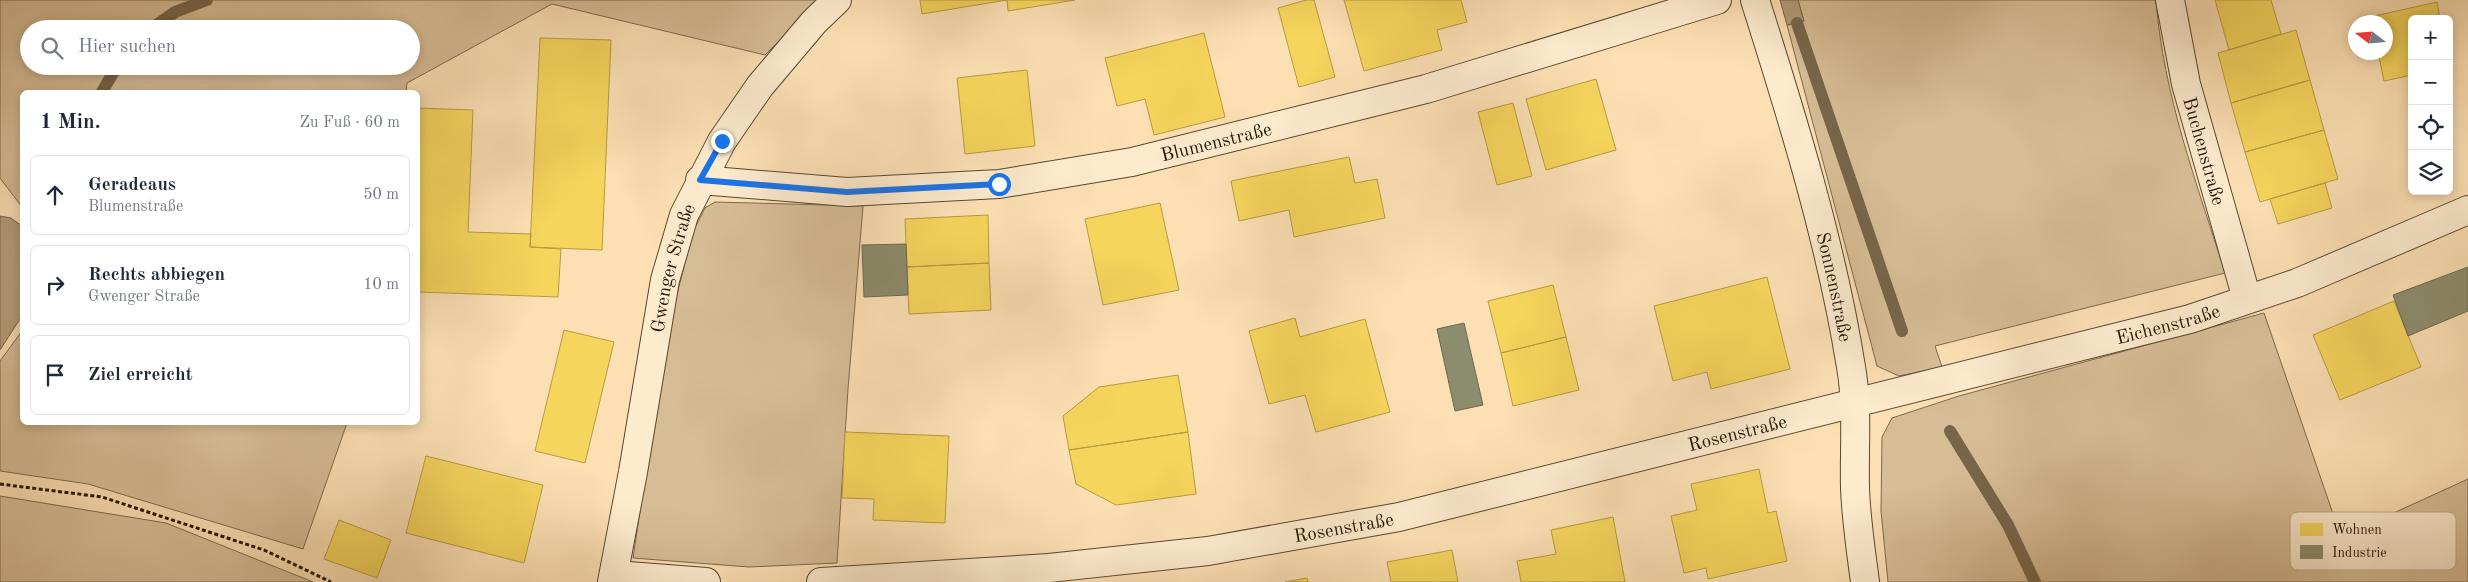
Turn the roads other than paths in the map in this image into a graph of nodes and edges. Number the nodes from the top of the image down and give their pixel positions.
1 (837, 0) edge
2 (1717, 0) edge
3 (1755, 0) edge
4 (2170, 0) edge
5 (700, 180) junction
6 (2468, 210) edge
7 (2247, 299) junction
8 (1856, 402) junction
9 (614, 578) edge
10 (706, 582) edge
11 (821, 582) edge
12 (1865, 582) edge

1 - 5 street, Gwenger Straße
2 - 5 street, Blumenstraße
3 - 8 street, Sonnenstraße
4 - 7 street, Buchenstraße
5 - 9 street, Gwenger Straße
6 - 7 street, Eichenstraße
7 - 8 street, Eichenstraße
8 - 11 street, Rosenstraße
8 - 12 street, Sonnenstraße
9 - 10 street

